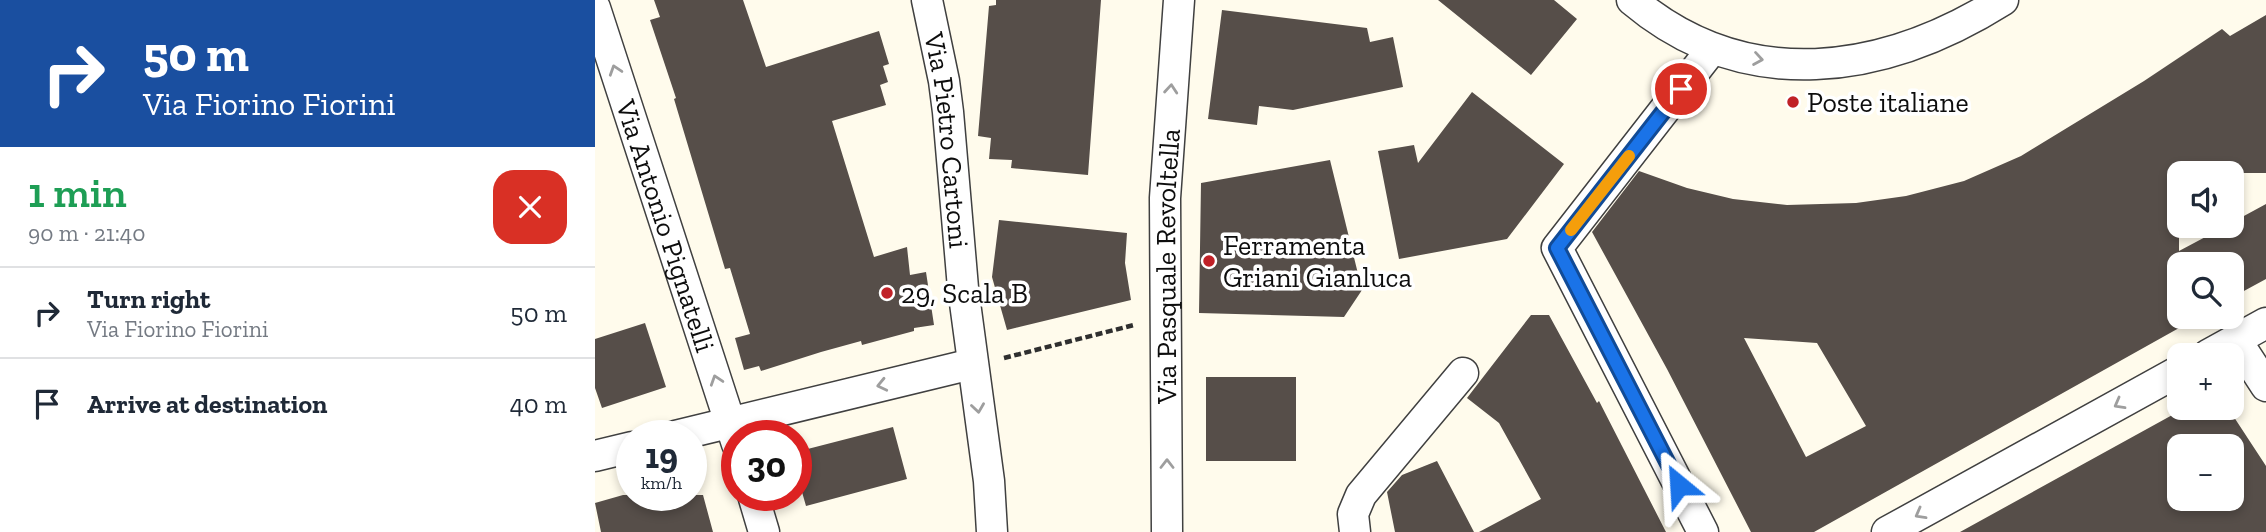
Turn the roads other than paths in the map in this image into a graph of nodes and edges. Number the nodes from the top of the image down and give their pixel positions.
1 (927, 0) edge
2 (1179, 0) edge
3 (1632, 0) edge
4 (2003, 0) edge
5 (595, 8) edge
6 (1712, 49) junction
7 (2266, 323) edge
8 (2236, 340) junction
9 (2230, 343) edge
10 (972, 364) junction
11 (1462, 373) dead end
12 (2167, 378) edge
13 (2266, 386) edge
14 (729, 420) edge
15 (778, 420) edge
16 (616, 451) edge
17 (595, 456) edge
18 (758, 511) edge
19 (764, 532) edge
20 (992, 532) edge
21 (1167, 532) edge
22 (1355, 532) edge
23 (1703, 532) edge
24 (1887, 532) edge

1 - 10 street, Via Pietro Cartoni
21 -> 2 street, Via Pasquale Revoltella
3 - 6 street
6 -> 4 street
14 -> 5 street, Via Antonio Pignatelli
6 - 23 street
7 - 8 street
8 - 9 street
8 - 13 street
10 -> 15 street
10 -> 20 street, Via Pietro Cartoni
11 - 22 street
12 -> 24 street
16 - 17 street
18 - 19 street

